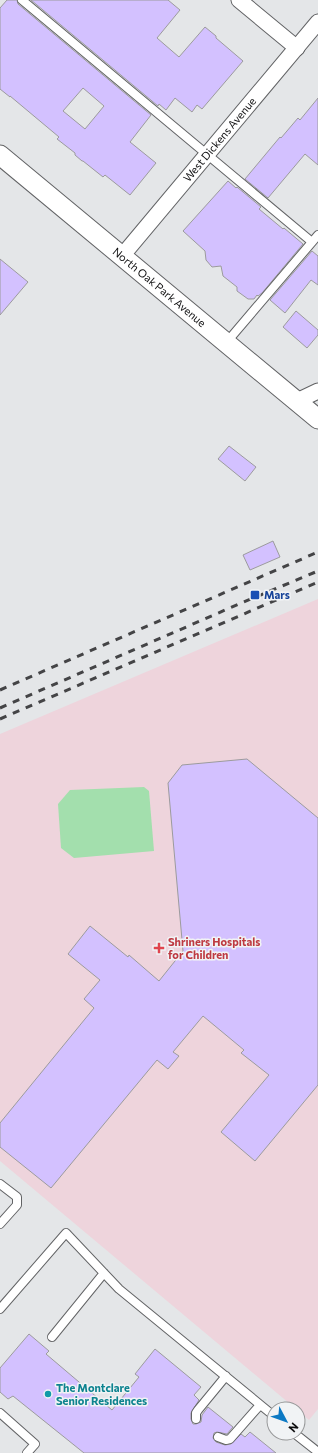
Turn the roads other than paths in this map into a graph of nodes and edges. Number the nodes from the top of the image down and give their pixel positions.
1 (22, 0) edge
2 (239, 0) edge
3 (318, 22) edge
4 (297, 48) junction
5 (207, 154) junction
6 (0, 155) edge
7 (318, 235) edge
8 (312, 242) junction
9 (122, 256) junction
10 (226, 343) junction
11 (318, 391) edge
12 (297, 401) junction
13 (318, 419) edge
14 (0, 1184) edge
15 (0, 1224) edge
16 (104, 1273) junction
17 (0, 1309) edge
18 (52, 1337) dead end
19 (226, 1376) junction
20 (260, 1405) junction
21 (266, 1410) edge
22 (0, 1413) edge
23 (196, 1420) dead end
24 (218, 1437) dead end
25 (304, 1441) edge
26 (318, 1452) edge
27 (27, 1453) edge

1 - 5 lane
2 - 4 street
3 - 4 street, West Dickens Avenue
4 - 5 street, West Dickens Avenue
5 - 8 lane
5 - 9 street, West Dickens Avenue
6 - 9 street, North Oak Park Avenue
7 - 8 lane
8 - 10 lane
9 - 10 street, North Oak Park Avenue
10 - 12 street, North Oak Park Avenue
11 - 12 street
12 - 13 street, North Oak Park Avenue
14 - 15 lane
16 - 17 lane
16 - 18 lane
16 - 19 lane
19 - 20 lane
19 - 23 lane
20 - 21 lane
20 - 24 lane
22 - 27 lane
25 - 26 lane

